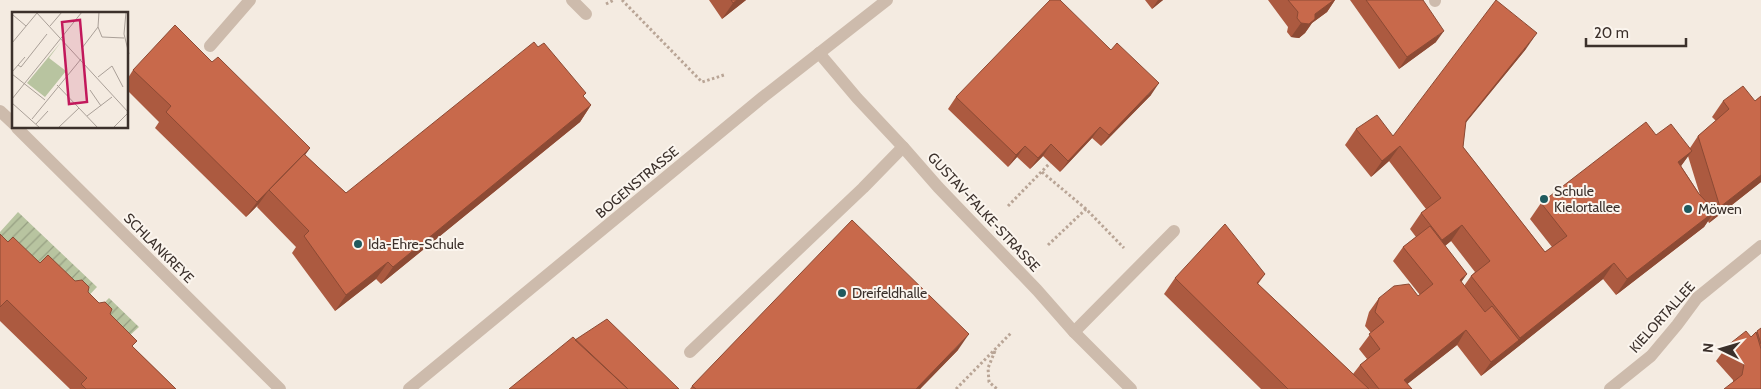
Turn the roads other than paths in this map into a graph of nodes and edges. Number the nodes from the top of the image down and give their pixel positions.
1 (250, 0) edge
2 (572, 0) edge
3 (887, 0) edge
4 (586, 14) dead end
5 (210, 46) dead end
6 (819, 53) junction
7 (0, 111) edge
8 (12, 122) edge
9 (18, 129) edge
10 (903, 147) junction
11 (1174, 231) dead end
12 (1760, 249) edge
13 (1074, 332) junction
14 (690, 352) dead end
15 (280, 389) edge
16 (409, 389) edge
17 (1131, 389) edge
18 (1610, 389) edge

1 - 5 street
2 - 4 street
3 - 6 street, BOGENSTRASSE
6 - 10 street, GUSTAV-FALKE-STRASSE
6 - 16 street, BOGENSTRASSE
7 - 8 street
9 - 15 street, SCHLANKREYE
10 - 13 street, GUSTAV-FALKE-STRASSE
10 - 14 street
11 - 13 street
12 - 18 street, KIELORTALLEE
13 - 17 street, GUSTAV-FALKE-STRASSE

